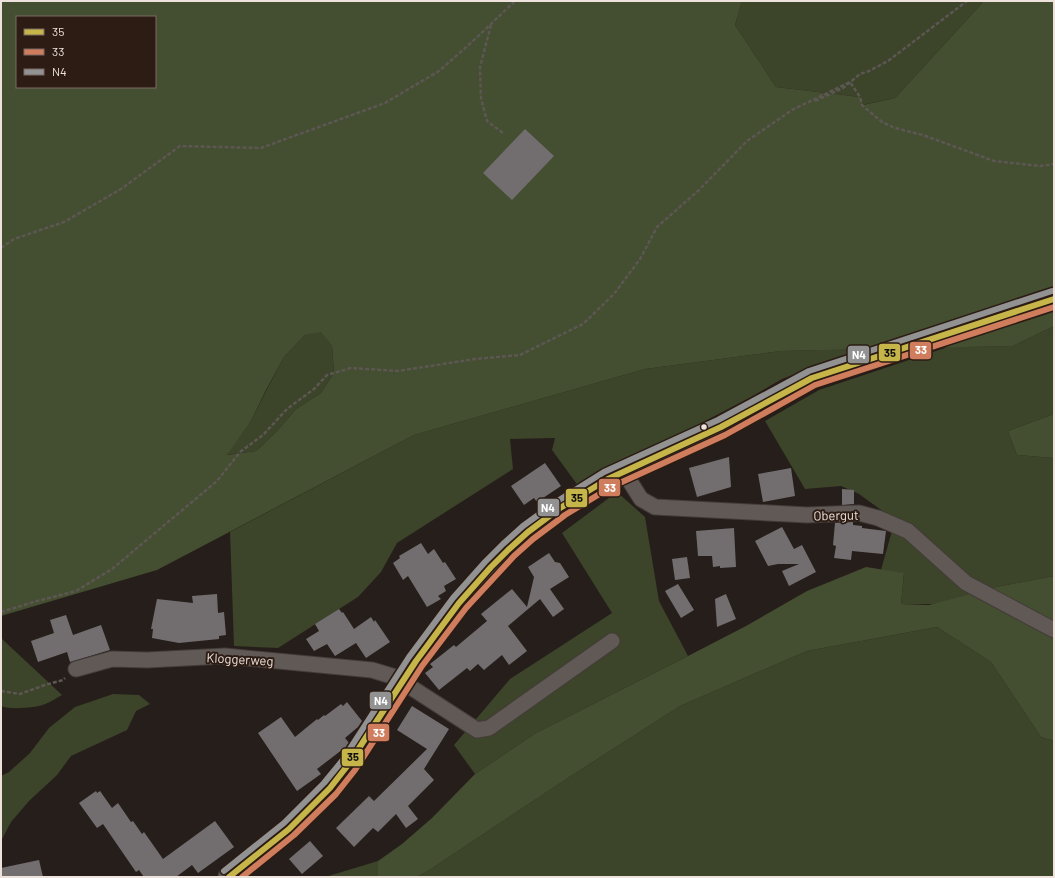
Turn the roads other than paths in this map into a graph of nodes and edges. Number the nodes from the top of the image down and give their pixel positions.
1 (1054, 299) edge
2 (624, 472) junction
3 (1054, 630) edge
4 (612, 641) dead end
5 (76, 669) road end
6 (402, 682) junction
7 (229, 877) edge

1 - 2 street
2 - 3 street, Obergut
2 - 6 street
4 - 6 street, Kloggerweg
5 - 6 street, Kloggerweg
6 - 7 street

